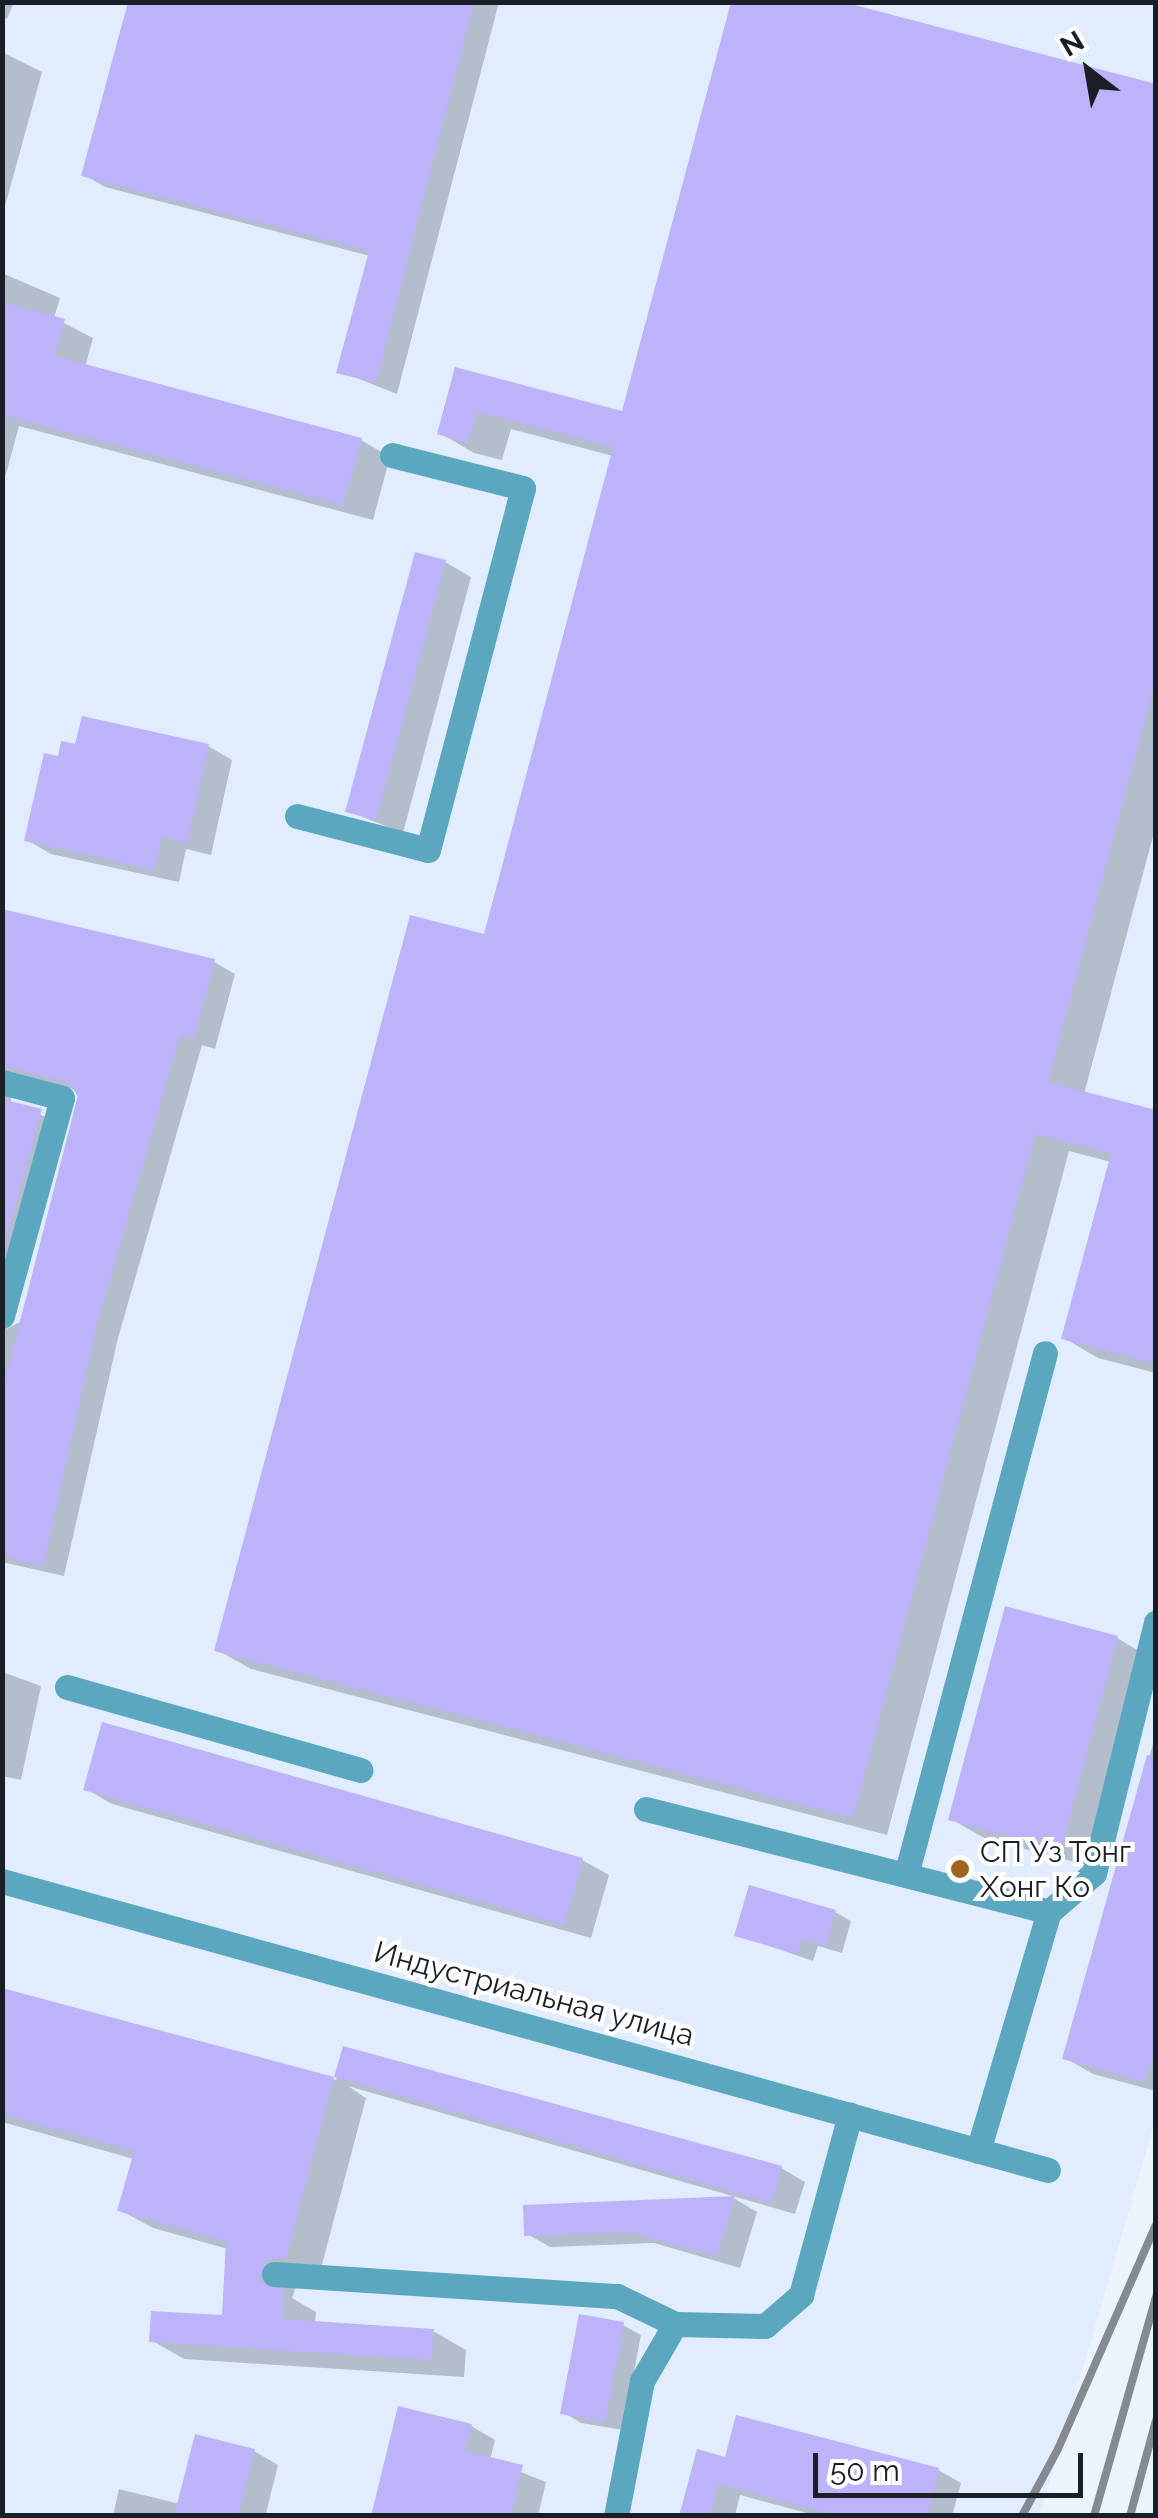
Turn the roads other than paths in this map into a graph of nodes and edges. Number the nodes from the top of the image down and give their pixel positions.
1 (392, 454) dead end
2 (297, 816) dead end
3 (2, 1082) edge
4 (2, 1316) edge
5 (1045, 1353) dead end
6 (1156, 1623) edge
7 (67, 1687) dead end
8 (360, 1770) dead end
9 (646, 1810) dead end
10 (906, 1876) junction
11 (2, 1880) edge
12 (1049, 1912) junction
13 (850, 2116) junction
14 (978, 2151) junction
15 (1048, 2170) dead end
16 (274, 2274) dead end
17 (675, 2324) junction
18 (616, 2516) edge

1 - 2 street
3 - 4 street
5 - 10 street
6 - 12 street
7 - 8 street
9 - 10 street
10 - 12 street
11 - 13 street, Индустриальная улица
12 - 14 street
13 - 14 street, Индустриальная улица
13 - 17 street
14 - 15 street, Индустриальная улица
16 - 17 street
17 - 18 street

